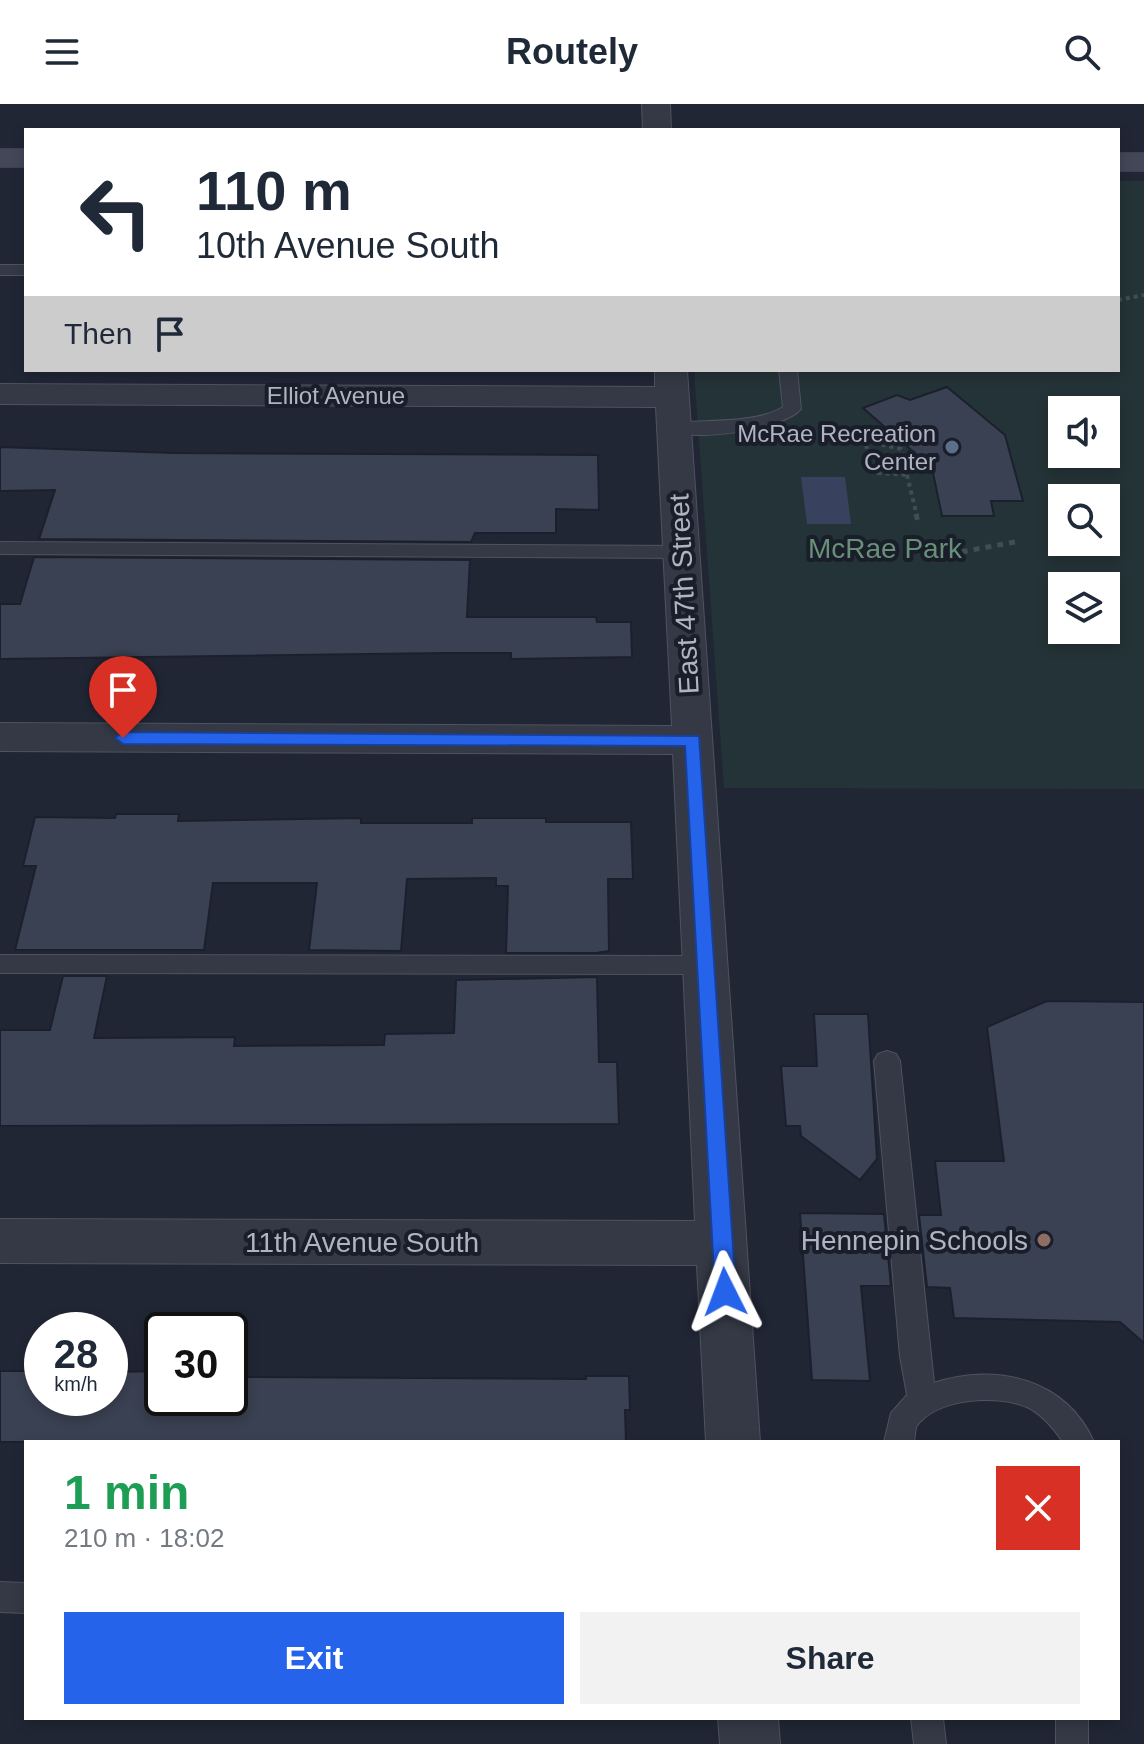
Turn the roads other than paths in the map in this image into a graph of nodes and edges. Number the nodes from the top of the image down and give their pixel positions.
1 (656, 104) edge
2 (657, 128) edge
3 (0, 158) edge
4 (24, 158) edge
5 (1120, 162) edge
6 (1144, 162) edge
7 (0, 270) edge
8 (24, 270) edge
9 (788, 372) edge
10 (0, 394) edge
11 (672, 398) edge
12 (0, 548) edge
13 (682, 552) junction
14 (0, 737) edge
15 (693, 740) junction
16 (0, 964) edge
17 (707, 965) junction
18 (887, 1061) dead end
19 (0, 1241) edge
20 (723, 1243) junction
21 (923, 1402) junction
22 (733, 1440) edge
23 (899, 1440) edge
24 (1077, 1440) edge
25 (0, 1597) edge
26 (24, 1598) edge
27 (748, 1720) edge
28 (927, 1720) edge
29 (1072, 1720) edge
30 (750, 1744) edge
31 (930, 1744) edge
32 (1072, 1744) edge

1 - 2 street
3 - 4 street
5 - 6 street
7 - 8 lane
9 - 11 lane
10 - 11 street, Elliot Avenue
11 - 13 street, East 47th Street
12 - 13 lane
13 - 15 street, East 47th Street
14 - 15 street
15 - 17 street, East 47th Street
16 - 17 lane
17 - 20 street, East 47th Street
18 - 21 lane
19 - 20 street, 11th Avenue South
20 - 22 street, East 47th Street
21 - 23 lane
21 - 24 lane
25 - 26 lane
27 - 30 street
28 - 31 lane
29 - 32 lane

